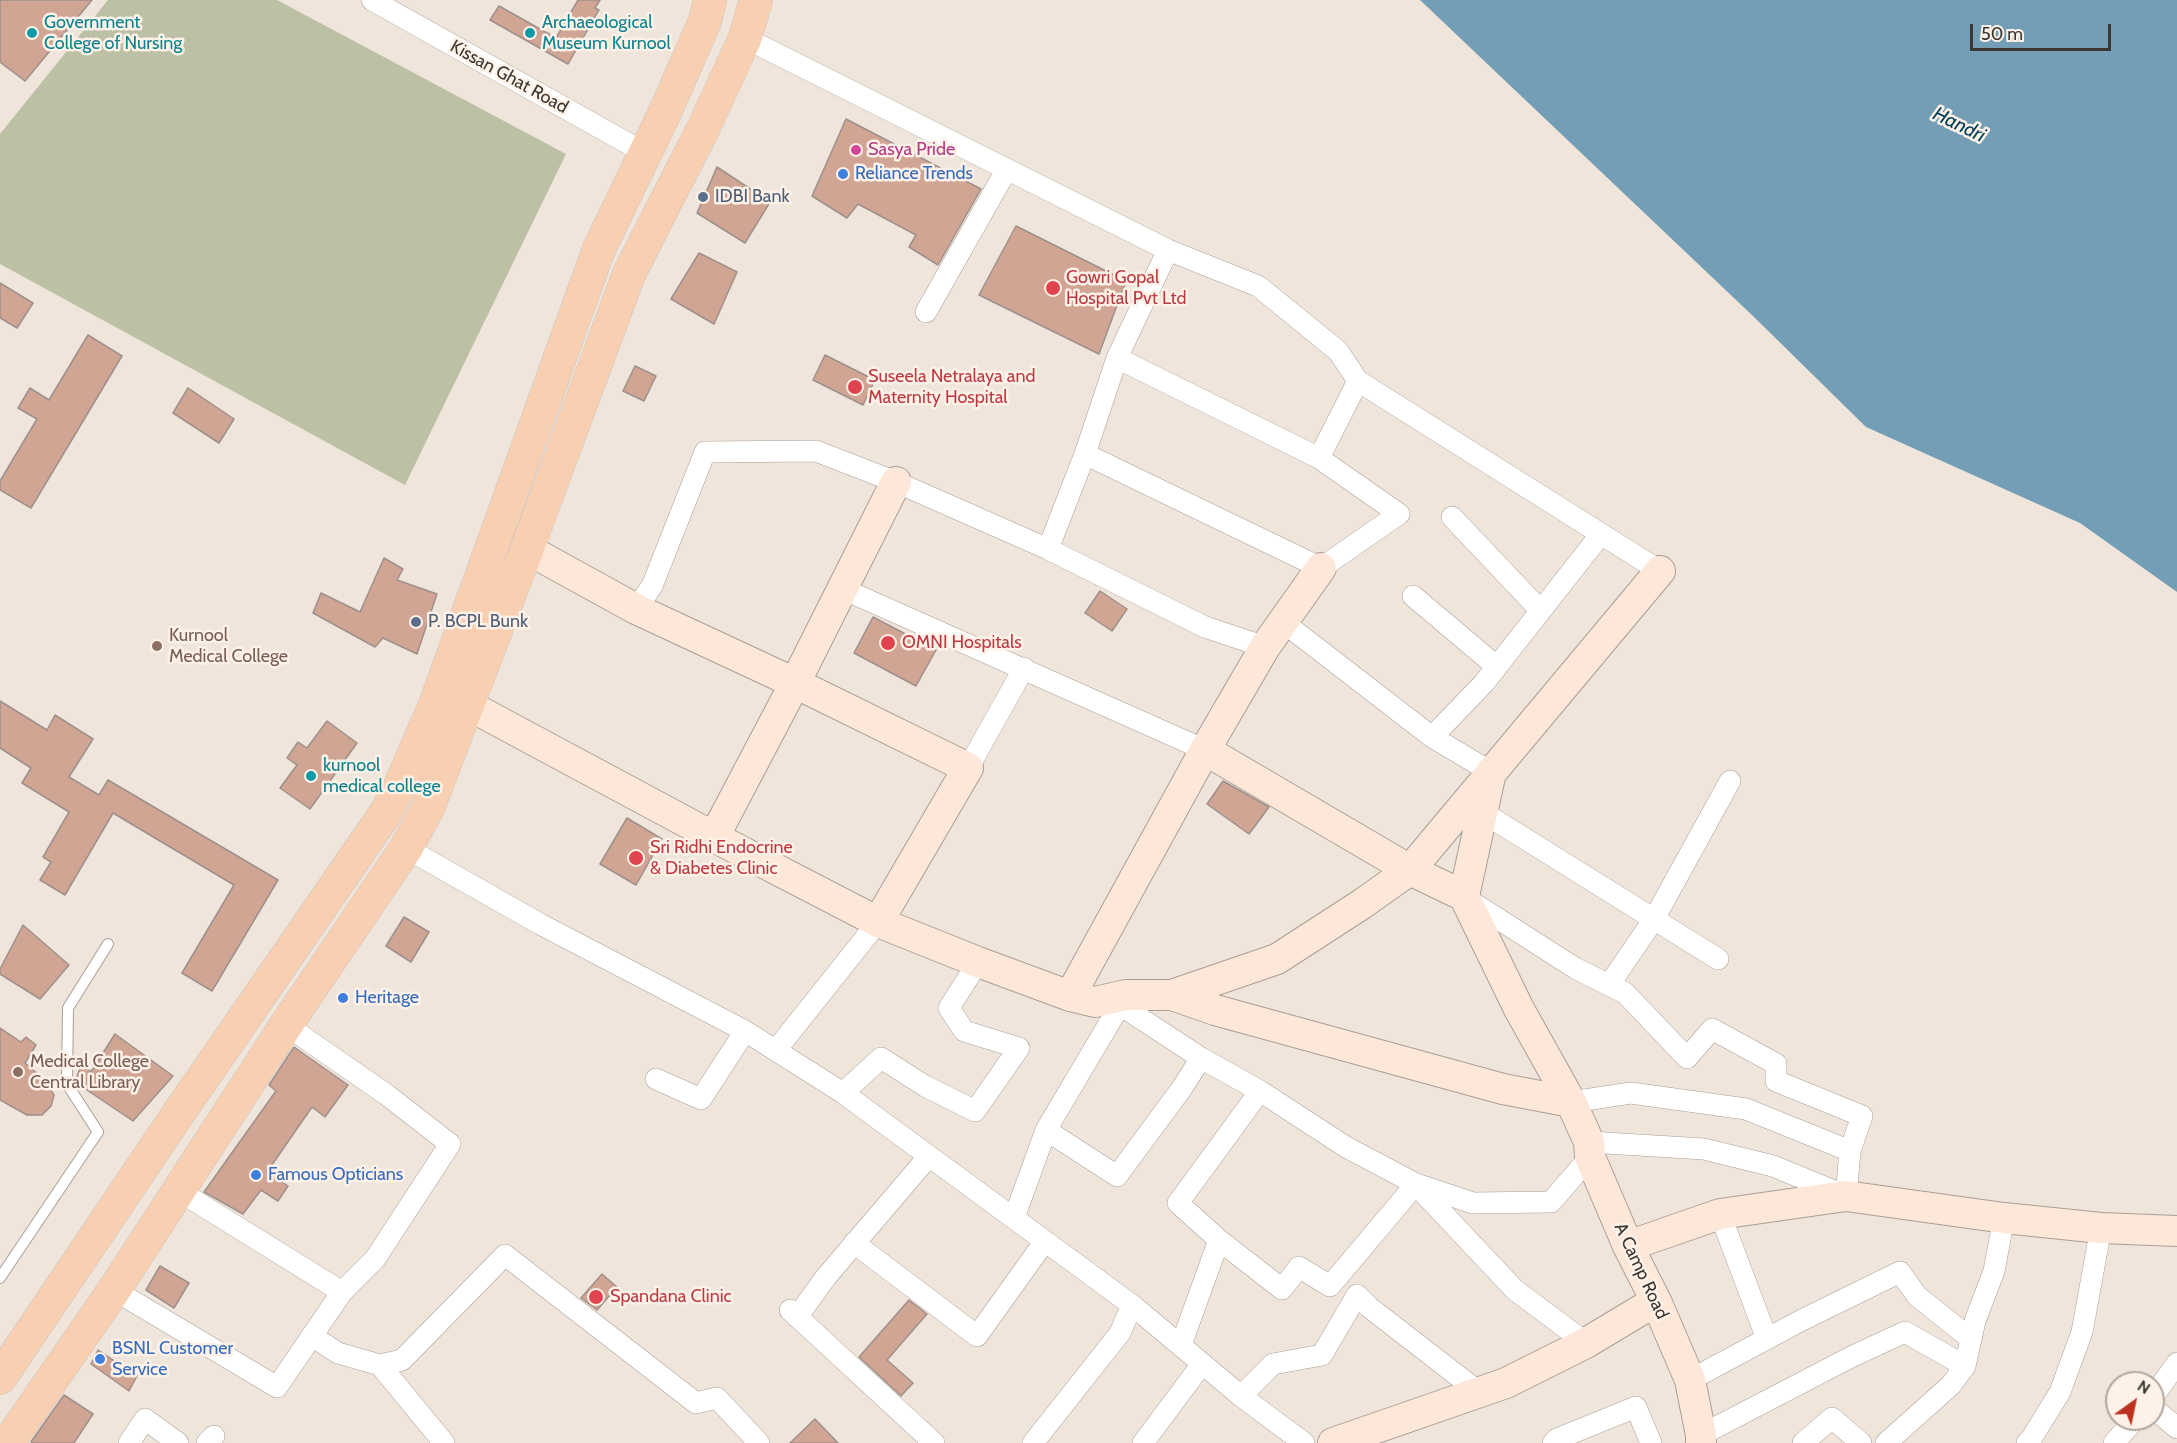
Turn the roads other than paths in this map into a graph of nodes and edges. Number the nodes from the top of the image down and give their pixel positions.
1 (372, 0) edge
2 (710, 0) edge
3 (756, 0) edge
4 (745, 38) junction
5 (666, 110) junction
6 (703, 129) junction
7 (645, 153) junction
8 (1007, 169) junction
9 (1168, 250) junction
10 (926, 312) dead end
11 (1117, 358) junction
12 (1358, 381) junction
13 (1085, 454) junction
14 (1319, 458) junction
15 (896, 482) junction
16 (1452, 517) dead end
17 (1601, 534) junction
18 (527, 549) junction
19 (1048, 549) junction
20 (1321, 568) junction
21 (1660, 571) joint
22 (843, 589) junction
23 (1413, 596) dead end
24 (636, 609) junction
25 (1541, 610) junction
26 (1283, 622) junction
27 (1265, 647) junction
28 (1496, 666) junction
29 (1024, 668) junction
30 (795, 682) junction
31 (454, 699) junction
32 (1432, 737) junction
33 (1205, 750) junction
34 (968, 768) junction
35 (1491, 771) junction
36 (1730, 781) dead end
37 (1482, 812) junction
38 (714, 837) junction
39 (406, 848) junction
40 (1410, 870) junction
41 (1464, 896) junction
42 (1654, 919) junction
43 (878, 922) junction
44 (108, 944) dead end
45 (1718, 959) dead end
46 (978, 962) junction
47 (1609, 985) junction
48 (1172, 994) junction
49 (1070, 996) junction
50 (1123, 1000) junction
51 (286, 1025) junction
52 (744, 1031) junction
53 (776, 1050) junction
54 (1201, 1058) junction
55 (656, 1079) dead end
56 (1260, 1091) junction
57 (843, 1093) junction
58 (1571, 1102) junction
59 (1046, 1130) junction
60 (1590, 1149) junction
61 (1850, 1151) junction
62 (929, 1156) junction
63 (1416, 1184) junction
64 (179, 1191) junction
65 (1846, 1196) junction
66 (1720, 1214) junction
67 (1014, 1218) junction
68 (2004, 1218) junction
69 (2101, 1227) junction
70 (2177, 1231) edge
71 (1219, 1240) junction
72 (1045, 1241) junction
73 (854, 1244) junction
74 (1628, 1246) junction
75 (0, 1278) edge
76 (114, 1290) junction
77 (342, 1292) junction
78 (1656, 1301) junction
79 (1132, 1305) junction
80 (312, 1336) junction
81 (1767, 1339) junction
82 (1971, 1339) junction
83 (1586, 1343) junction
84 (1180, 1346) junction
85 (2177, 1363) edge
86 (1202, 1364) junction
87 (380, 1365) junction
88 (1965, 1366) junction
89 (0, 1378) edge
90 (1690, 1380) junction
91 (2165, 1380) edge
92 (1480, 1393) junction
93 (1241, 1396) junction
94 (2165, 1418) edge
95 (2177, 1428) edge
96 (2124, 1431) edge
97 (1701, 1439) edge
98 (8, 1443) edge
99 (129, 1443) edge
100 (178, 1443) edge
101 (444, 1443) edge
102 (759, 1443) edge
103 (934, 1443) edge
104 (1033, 1443) edge
105 (1143, 1443) edge
106 (1304, 1443) edge
107 (1332, 1443) edge
108 (1553, 1443) edge
109 (1651, 1443) edge
110 (1803, 1443) edge
111 (1861, 1443) edge
112 (1886, 1443) edge
113 (2026, 1443) edge
114 (2114, 1443) edge

1 - 7 street, Kissan Ghat Road
2 - 5 main road
3 - 4 main road
4 - 6 main road
4 - 8 street
5 - 6 main road
5 - 7 main road
6 - 18 main road
7 - 31 main road
8 - 9 street
8 - 10 street
9 - 11 street
9 - 12 street
11 - 13 street
11 - 14 street
12 - 14 street
12 - 17 street
13 - 19 street
13 - 20 street
14 - 20 street
15 - 19 street
15 - 22 street
15 - 24 street
16 - 25 street
17 - 21 street
17 - 25 street
18 - 24 street
18 - 31 main road
19 - 27 street
20 - 26 street
21 - 35 street
22 - 29 street
22 - 30 street
23 - 28 street
24 - 30 street
25 - 28 street
26 - 27 street
26 - 32 street
27 - 33 street
28 - 32 street
29 - 33 street
29 - 34 street
30 - 34 street
30 - 38 street
31 - 38 street
31 - 39 main road
31 - 89 main road
32 - 35 street
33 - 40 street
33 - 49 street
34 - 43 street
35 - 37 street
35 - 40 street
36 - 42 street
37 - 41 street
37 - 42 street
38 - 43 street
39 - 51 main road
39 - 52 street
40 - 41 street
40 - 48 street
41 - 47 street
41 - 58 street, A Camp Road
42 - 45 street
42 - 47 street
43 - 46 street
43 - 53 street
44 - 75 lane
46 - 49 street
46 - 57 street
47 - 61 street
48 - 50 street
48 - 58 street
49 - 50 street
50 - 54 street
50 - 59 street
51 - 64 main road
51 - 77 street
52 - 53 street
52 - 55 street
53 - 57 street
54 - 56 street
54 - 59 street
56 - 63 street
56 - 71 street
57 - 62 street
58 - 60 street, A Camp Road
58 - 61 street
59 - 67 street
60 - 63 street
60 - 65 street
60 - 74 street, A Camp Road
61 - 65 street
62 - 67 street
62 - 73 street
63 - 71 street
63 - 83 street
64 - 76 main road
64 - 77 street
65 - 66 street
65 - 68 street
66 - 74 street
66 - 81 street
67 - 72 street
68 - 69 street
68 - 82 street
69 - 70 street
69 - 113 street
71 - 84 street
72 - 73 street
72 - 79 street
73 - 103 street
74 - 78 street, A Camp Road
76 - 80 street
76 - 98 main road
77 - 80 street
78 - 83 street
78 - 90 street, A Camp Road
79 - 84 street
79 - 104 street
80 - 87 street
81 - 82 street
81 - 90 street
82 - 88 street
83 - 92 street
84 - 86 street
85 - 91 street
86 - 93 street
86 - 105 street
87 - 101 street
87 - 102 street
88 - 97 street
88 - 112 street
90 - 97 street, A Camp Road
92 - 93 street
92 - 107 street
93 - 106 street
94 - 95 street
96 - 114 street
99 - 100 street
108 - 109 street
110 - 111 street

